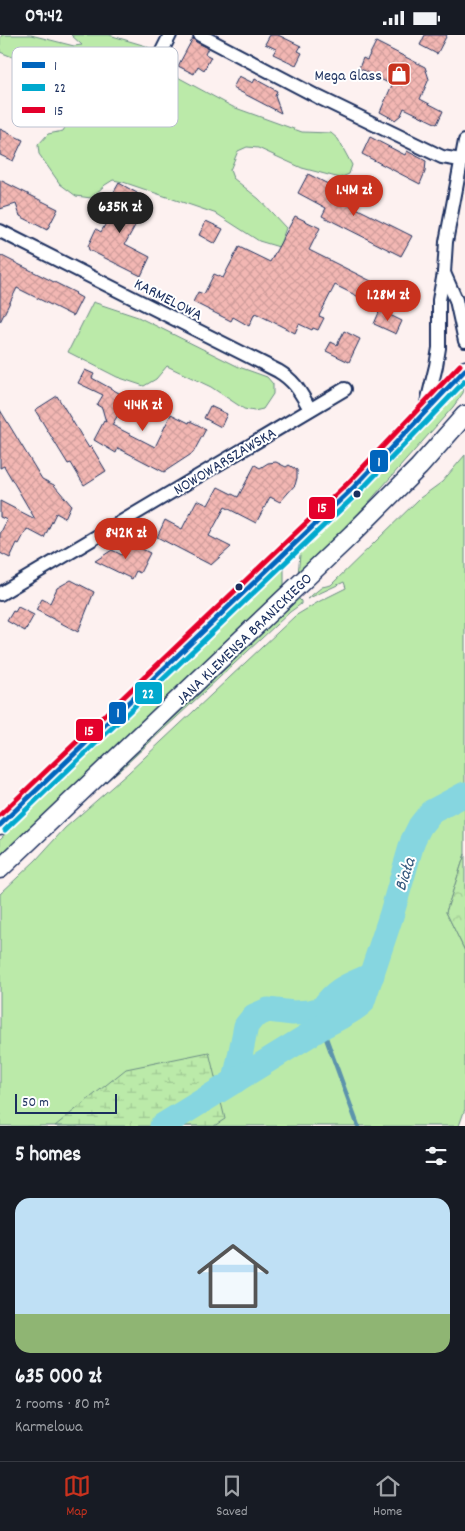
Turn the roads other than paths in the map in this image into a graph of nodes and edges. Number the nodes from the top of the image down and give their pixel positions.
1 (170, 35) edge
2 (200, 35) edge
3 (164, 47) edge
4 (465, 141) edge
5 (461, 160) junction
6 (0, 231) edge
7 (444, 273) junction
8 (461, 304) edge
9 (465, 341) edge
10 (465, 370) edge
11 (345, 389) dead end
12 (310, 409) junction
13 (424, 414) junction
14 (465, 415) edge
15 (0, 593) edge
16 (0, 825) edge
17 (0, 869) edge

1 - 3 street
2 - 5 street
4 - 5 street
5 - 7 street
6 - 12 street, KARMELOWA
7 - 8 street
7 - 13 street
8 - 9 street
10 - 13 main road
11 - 12 street, NOWOWARSZAWSKA
12 - 15 street, NOWOWARSZAWSKA
13 - 16 main road, JANA KLEMENSA BRANICKIEGO
14 - 17 main road, JANA KLEMENSA BRANICKIEGO

